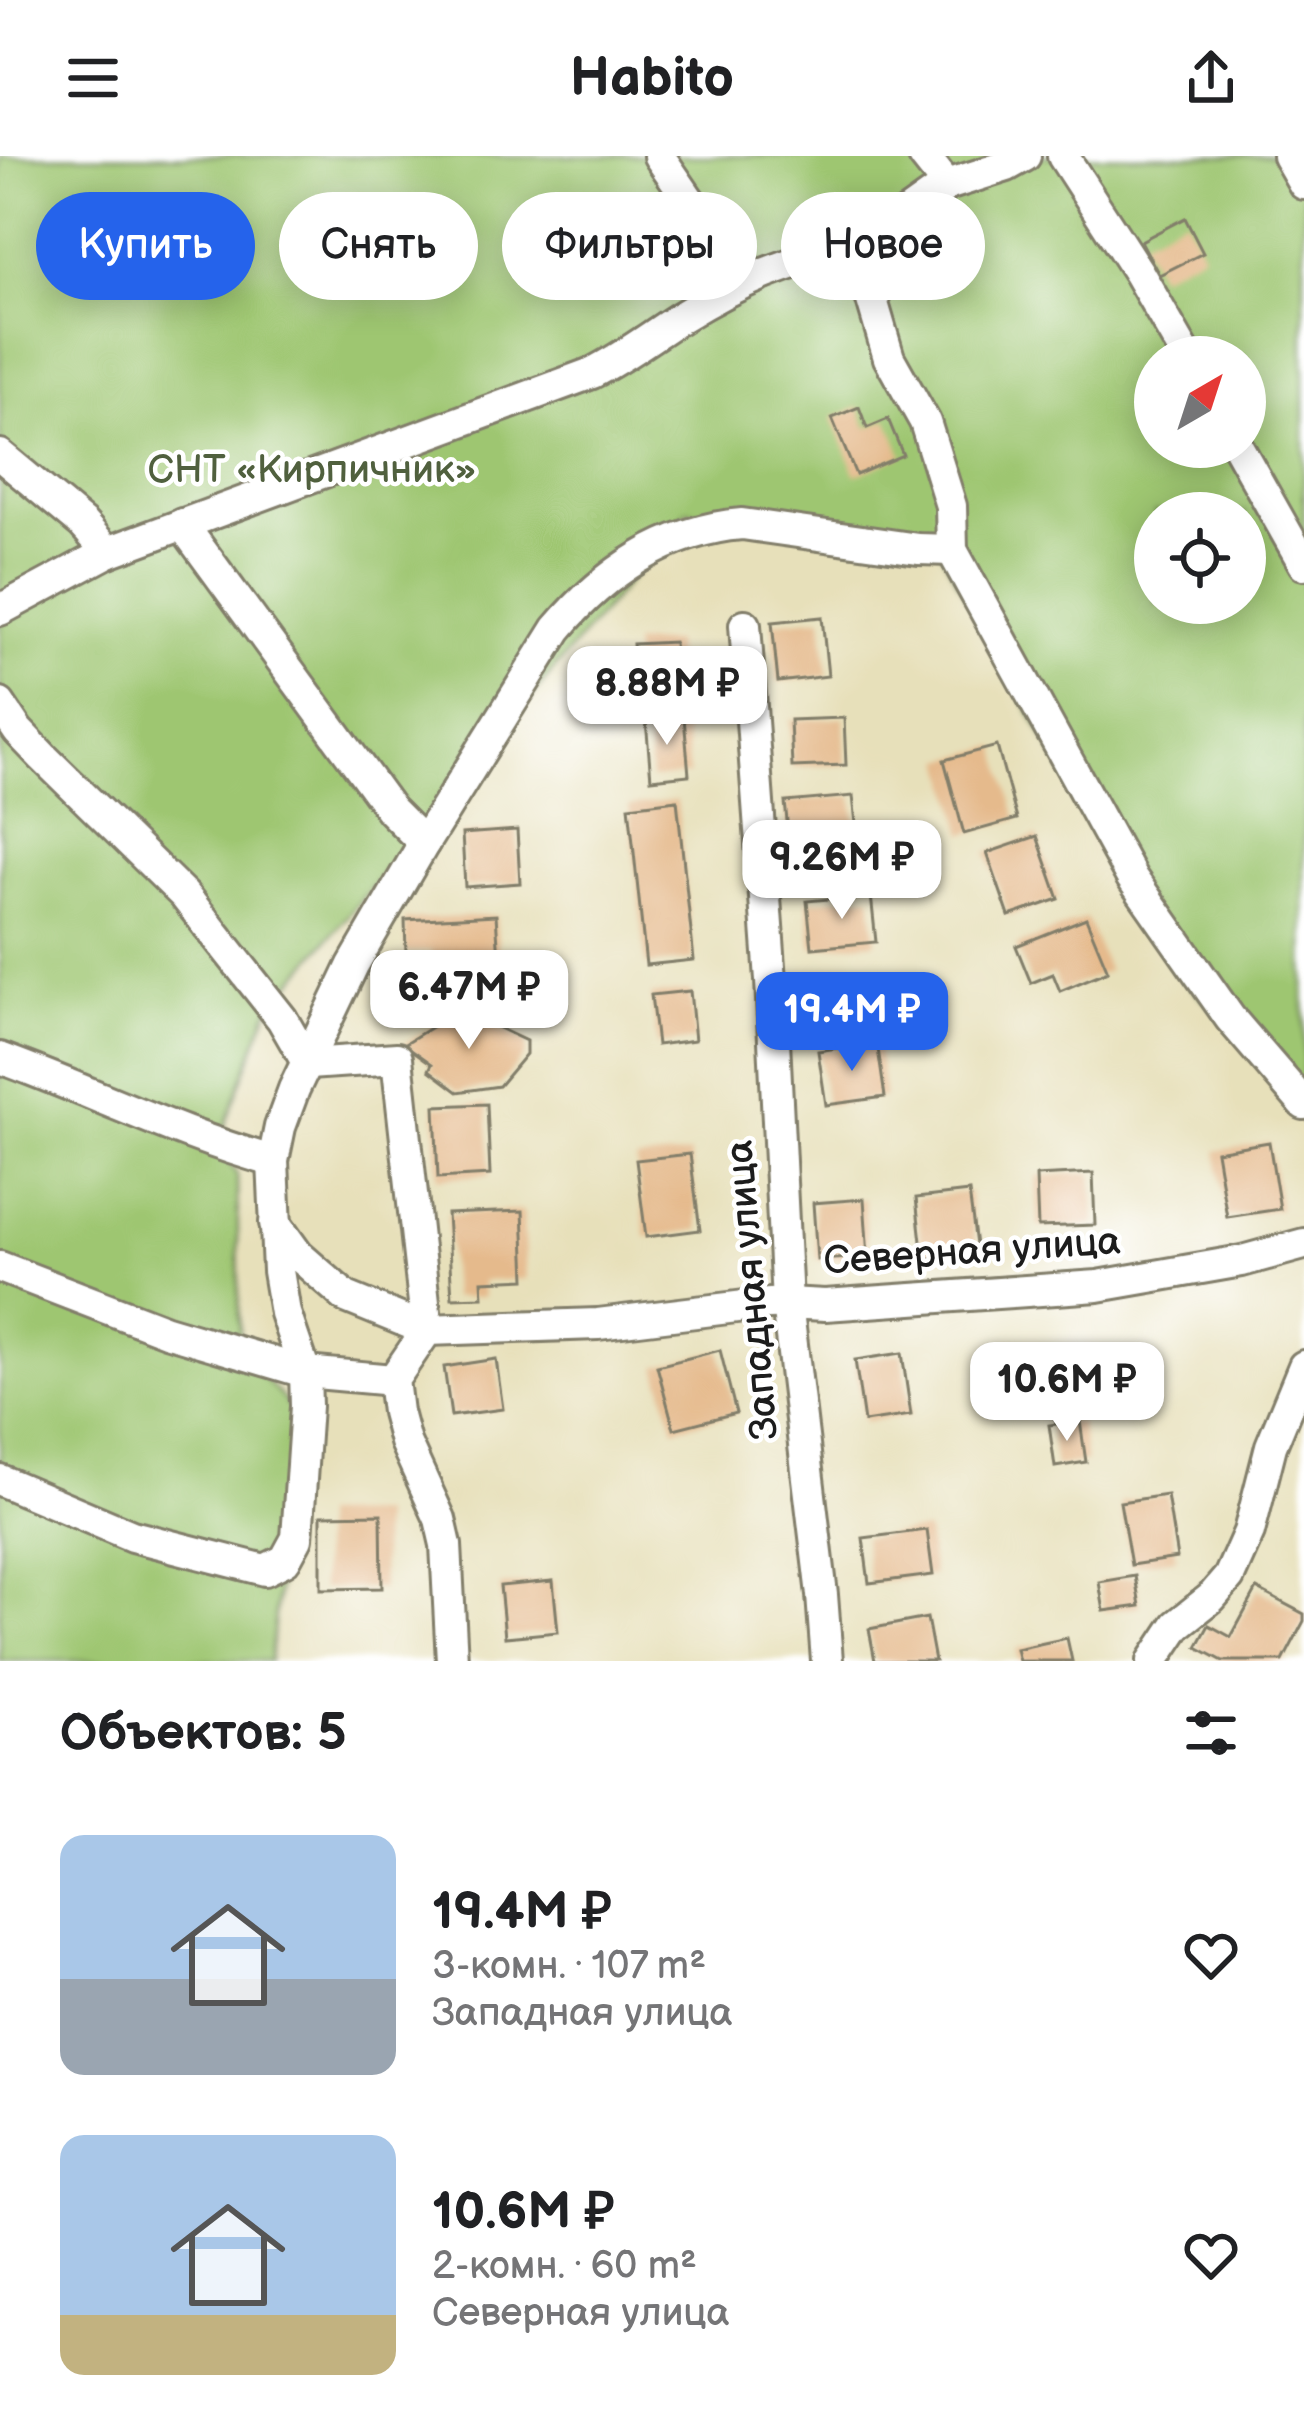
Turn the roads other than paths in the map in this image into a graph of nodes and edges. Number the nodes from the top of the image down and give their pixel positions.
1 (658, 156) edge
2 (924, 156) edge
3 (1025, 156) edge
4 (1064, 156) edge
5 (1288, 156) edge
6 (1304, 184) edge
7 (947, 185) junction
8 (683, 192) edge
9 (937, 192) edge
10 (711, 300) edge
11 (872, 300) edge
12 (1175, 336) edge
13 (0, 454) edge
14 (1250, 468) edge
15 (182, 524) junction
16 (952, 550) junction
17 (108, 552) junction
18 (1304, 564) edge
19 (0, 610) edge
20 (745, 625) dead end
21 (0, 704) edge
22 (424, 843) junction
23 (0, 1058) edge
24 (308, 1064) junction
25 (1304, 1104) edge
26 (273, 1161) junction
27 (274, 1222) junction
28 (1304, 1244) edge
29 (0, 1267) edge
30 (787, 1303) junction
31 (427, 1330) junction
32 (1304, 1366) edge
33 (305, 1372) junction
34 (393, 1380) junction
35 (0, 1480) edge
36 (452, 1661) edge
37 (827, 1661) edge
38 (1153, 1661) edge

1 - 8 street
2 - 7 street
3 - 7 street
4 - 12 street
5 - 6 street
7 - 9 street
10 - 15 street
11 - 16 street
13 - 17 street
14 - 18 street
15 - 17 street
15 - 22 street
16 - 22 street
16 - 25 street
17 - 19 street
20 - 30 street, Западная улица
21 - 24 street
22 - 24 street
23 - 26 street
24 - 26 street
24 - 31 street
26 - 27 street
27 - 31 street
27 - 33 street
28 - 30 street, Северная улица
29 - 33 street
30 - 31 street, Северная улица
30 - 37 street, Западная улица
31 - 34 street
32 - 38 street
33 - 34 street
33 - 35 street
34 - 36 street

